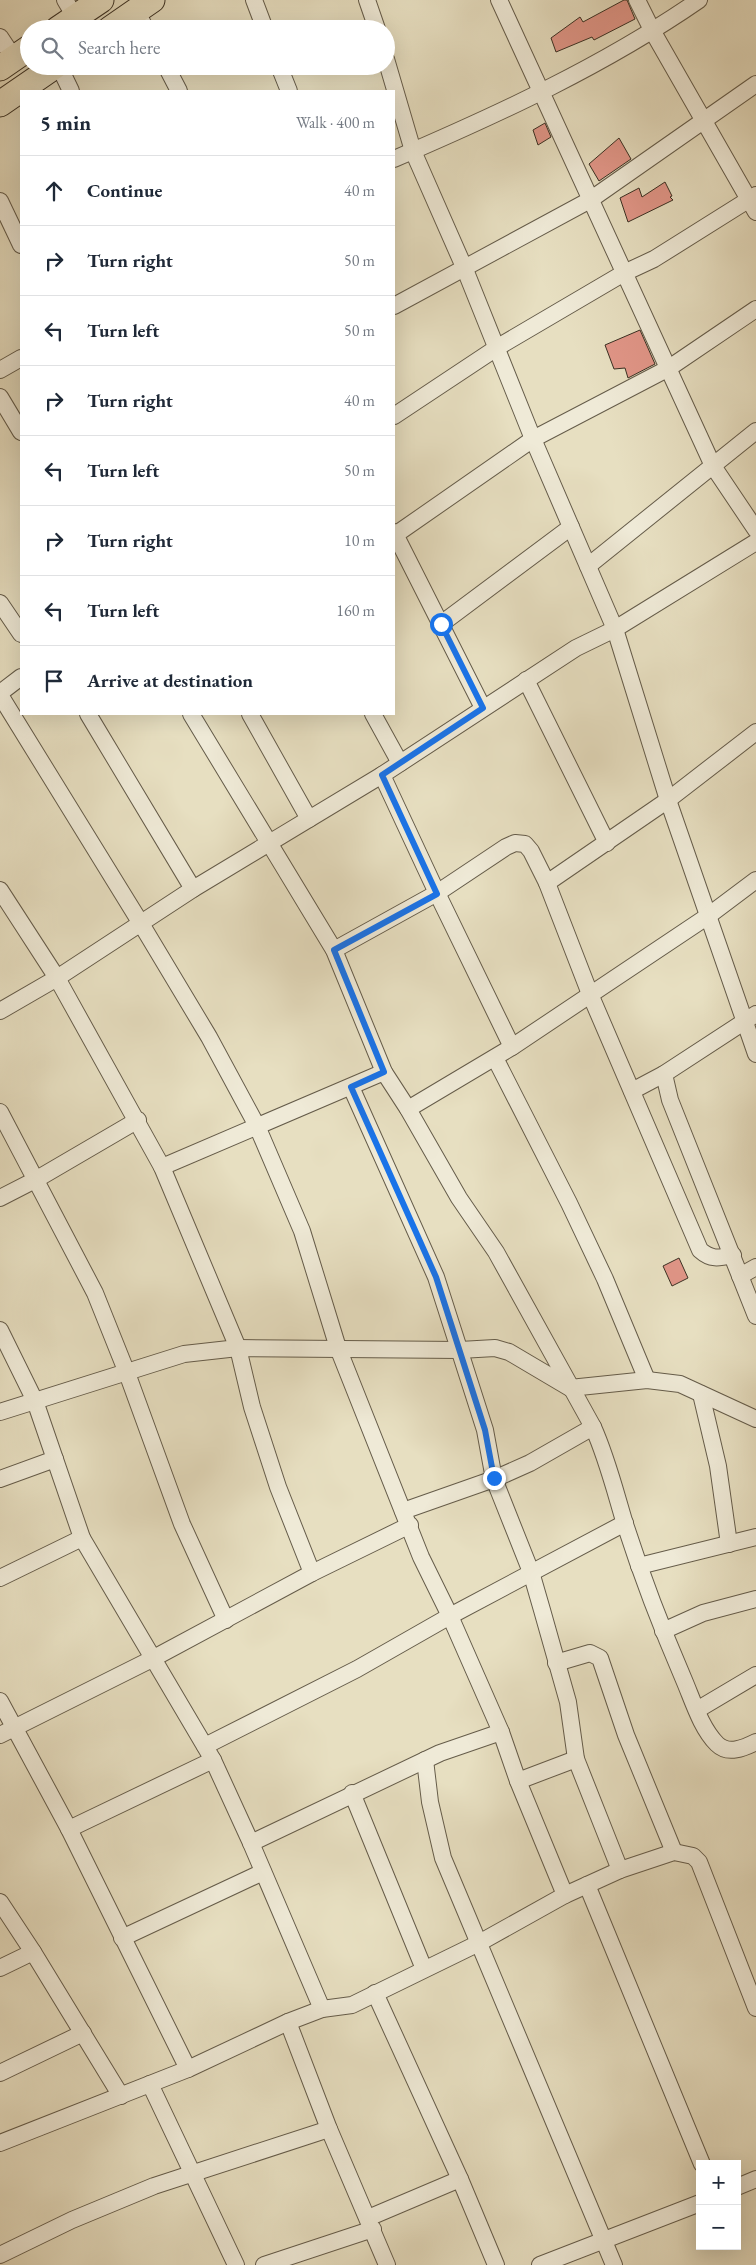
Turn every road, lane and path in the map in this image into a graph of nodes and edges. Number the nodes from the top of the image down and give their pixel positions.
1 (101, 0) edge
2 (254, 0) edge
3 (367, 0) edge
4 (499, 0) edge
5 (637, 0) edge
6 (698, 0) edge
7 (145, 13) edge
8 (66, 15) edge
9 (130, 20) edge
10 (262, 20) edge
11 (374, 20) edge
12 (652, 32) junction
13 (0, 37) edge
14 (14, 58) edge
15 (42, 75) edge
16 (63, 75) edge
17 (171, 75) edge
18 (283, 75) edge
19 (391, 75) edge
20 (756, 84) edge
21 (20, 90) edge
22 (20, 90) edge
23 (71, 90) edge
24 (179, 90) edge
25 (289, 90) edge
26 (542, 91) junction
27 (0, 104) edge
28 (704, 121) junction
29 (413, 151) junction
30 (395, 159) edge
31 (590, 200) junction
32 (0, 201) edge
33 (754, 202) edge
34 (20, 243) edge
35 (464, 267) junction
36 (624, 273) junction
37 (395, 305) edge
38 (756, 309) edge
39 (498, 347) junction
40 (20, 359) edge
41 (669, 368) junction
42 (0, 370) edge
43 (0, 397) edge
44 (395, 415) edge
45 (20, 430) edge
46 (756, 431) edge
47 (533, 439) junction
48 (713, 466) junction
49 (571, 528) junction
50 (756, 530) edge
51 (395, 532) edge
52 (395, 535) edge
53 (756, 542) edge
54 (588, 566) junction
55 (0, 603) edge
56 (441, 624) junction
57 (615, 629) junction
58 (20, 633) edge
59 (20, 678) edge
60 (526, 680) junction
61 (0, 694) edge
62 (483, 708) junction
63 (89, 715) edge
64 (192, 715) edge
65 (251, 715) edge
66 (374, 715) edge
67 (756, 732) edge
68 (400, 763) junction
69 (382, 775) junction
70 (668, 800) junction
71 (309, 819) junction
72 (269, 843) junction
73 (607, 843) junction
74 (756, 880) edge
75 (547, 883) junction
76 (192, 889) junction
77 (0, 890) edge
78 (437, 894) junction
79 (708, 916) junction
80 (140, 922) junction
81 (334, 950) junction
82 (58, 978) junction
83 (590, 994) junction
84 (0, 1011) edge
85 (750, 1018) edge
86 (512, 1047) junction
87 (756, 1054) edge
88 (494, 1058) junction
89 (384, 1072) junction
90 (664, 1074) junction
91 (351, 1087) junction
92 (632, 1091) junction
93 (408, 1109) junction
94 (0, 1112) edge
95 (138, 1120) junction
96 (257, 1126) junction
97 (162, 1167) junction
98 (37, 1179) junction
99 (0, 1198) edge
100 (733, 1255) junction
101 (756, 1267) edge
102 (740, 1276) junction
103 (756, 1316) edge
104 (0, 1330) edge
105 (238, 1348) junction
106 (338, 1348) junction
107 (460, 1350) junction
108 (127, 1373) junction
109 (647, 1380) junction
110 (570, 1388) junction
111 (702, 1394) junction
112 (35, 1401) junction
113 (0, 1412) edge
114 (756, 1419) edge
115 (592, 1427) junction
116 (55, 1459) junction
117 (494, 1478) junction
118 (0, 1479) edge
119 (406, 1518) junction
120 (625, 1523) junction
121 (756, 1537) edge
122 (82, 1538) junction
123 (730, 1544) junction
124 (639, 1566) junction
125 (531, 1572) junction
126 (312, 1573) junction
127 (0, 1578) edge
128 (756, 1599) edge
129 (450, 1616) junction
130 (226, 1620) junction
131 (663, 1631) junction
132 (152, 1659) junction
133 (556, 1663) junction
134 (756, 1675) edge
135 (0, 1701) edge
136 (697, 1710) junction
137 (7, 1731) edge
138 (501, 1732) junction
139 (756, 1742) edge
140 (209, 1753) junction
141 (576, 1759) junction
142 (425, 1760) junction
143 (518, 1781) junction
144 (352, 1793) junction
145 (69, 1830) junction
146 (251, 1842) junction
147 (674, 1852) junction
148 (620, 1870) junction
149 (263, 1872) junction
150 (587, 1885) junction
151 (565, 1895) junction
152 (0, 1902) edge
153 (122, 1938) junction
154 (479, 1943) junction
155 (33, 1952) junction
156 (0, 1968) edge
157 (424, 1969) junction
158 (375, 1993) junction
159 (755, 2002) edge
160 (322, 2009) junction
161 (288, 2022) junction
162 (82, 2033) junction
163 (188, 2068) junction
164 (0, 2073) edge
165 (150, 2084) junction
166 (121, 2096) junction
167 (329, 2130) junction
168 (0, 2143) edge
169 (700, 2160) edge
170 (193, 2174) junction
171 (460, 2179) junction
172 (756, 2179) edge
173 (741, 2185) edge
174 (696, 2204) edge
175 (370, 2224) junction
176 (605, 2240) junction
177 (3, 2258) edge
178 (236, 2265) edge
179 (264, 2265) edge
180 (387, 2265) edge
181 (496, 2265) edge
182 (540, 2265) edge
183 (614, 2265) edge

1 - 8 highway
2 - 10 street
3 - 11 street
4 - 26 street
5 - 12 street
6 - 12 street
7 - 9 highway
12 - 26 street
12 - 28 street
13 - 14 street
15 - 22 highway
16 - 23 street
17 - 24 street
18 - 25 street
19 - 29 street
20 - 28 street
21 - 27 highway
26 - 29 street
26 - 31 street
28 - 31 street
28 - 33 street
29 - 30 street
29 - 35 street
31 - 35 street
31 - 36 street
32 - 34 street
33 - 36 street
35 - 37 street
35 - 39 street
36 - 39 street
36 - 41 street
38 - 41 street
39 - 44 street
39 - 47 street
40 - 42 street
41 - 47 street
41 - 48 street
43 - 45 street
46 - 48 street
47 - 49 street
47 - 51 street
48 - 50 street
48 - 54 street
49 - 54 street
49 - 56 street
52 - 56 street
53 - 57 street
54 - 57 street
55 - 58 street
56 - 62 street
57 - 60 street
57 - 70 street
59 - 61 street
60 - 62 street
60 - 73 street
61 - 80 street
62 - 68 street
63 - 76 street
64 - 72 street
65 - 71 street
66 - 68 street
67 - 70 street
68 - 69 street
69 - 71 street
69 - 78 street
70 - 73 street
70 - 79 street
71 - 72 street
72 - 76 street
72 - 81 street
73 - 75 street
74 - 79 street
75 - 78 street
75 - 83 street
76 - 80 street
77 - 82 street
78 - 81 street
78 - 86 street
79 - 83 street
79 - 85 street
80 - 82 street
80 - 96 street
81 - 89 street
82 - 84 street
82 - 95 street
83 - 86 street
83 - 92 street
85 - 87 street
85 - 90 street
86 - 88 street
88 - 93 street
88 - 109 street
89 - 91 street
89 - 93 street
90 - 92 street
90 - 100 street
91 - 96 street
91 - 107 street
92 - 100 street
93 - 110 street
94 - 98 street
95 - 97 street
95 - 98 street
96 - 97 street
96 - 106 street
97 - 105 street
98 - 99 street
98 - 108 street
100 - 102 street
101 - 102 street
102 - 103 street
104 - 112 street
105 - 106 street
105 - 108 street
105 - 126 street
106 - 107 street
106 - 119 street
107 - 110 street
107 - 117 street
108 - 112 street
108 - 130 street
109 - 110 street
109 - 111 street
110 - 115 street
111 - 114 street
111 - 123 street
112 - 113 street
112 - 116 street
115 - 117 street
115 - 120 street
116 - 118 street
116 - 122 street
117 - 119 street
117 - 125 street
119 - 126 street
119 - 129 street
120 - 124 street
120 - 125 street
121 - 123 street
122 - 127 street
122 - 132 street
123 - 124 street
124 - 131 street
125 - 129 street
125 - 133 street
126 - 130 street
128 - 131 street
129 - 138 street
129 - 140 street
130 - 132 street
131 - 136 street
132 - 137 street
132 - 140 street
133 - 141 street
133 - 147 street
134 - 136 street
135 - 137 street
136 - 139 street
137 - 145 street
138 - 142 street
138 - 143 street
140 - 145 street
140 - 146 street
141 - 143 street
141 - 148 street
142 - 144 street
142 - 154 street
143 - 151 street
144 - 146 street
144 - 157 street
145 - 153 street
146 - 149 street
147 - 148 street
147 - 159 street
148 - 150 street
149 - 153 street
149 - 160 street
150 - 151 street
150 - 169 street
151 - 154 street
152 - 155 street
153 - 163 street
154 - 157 street
154 - 176 street
155 - 156 street
155 - 162 street
157 - 158 street
158 - 160 street
158 - 171 street
160 - 161 street
161 - 163 street
161 - 167 street
162 - 164 street
162 - 166 street
163 - 165 street
165 - 166 street
165 - 170 street
166 - 168 street
167 - 170 street
167 - 175 street
170 - 177 street
170 - 178 street
171 - 175 street
171 - 181 street
172 - 173 street
174 - 176 street
175 - 179 street
175 - 180 street
176 - 182 street
176 - 183 street

